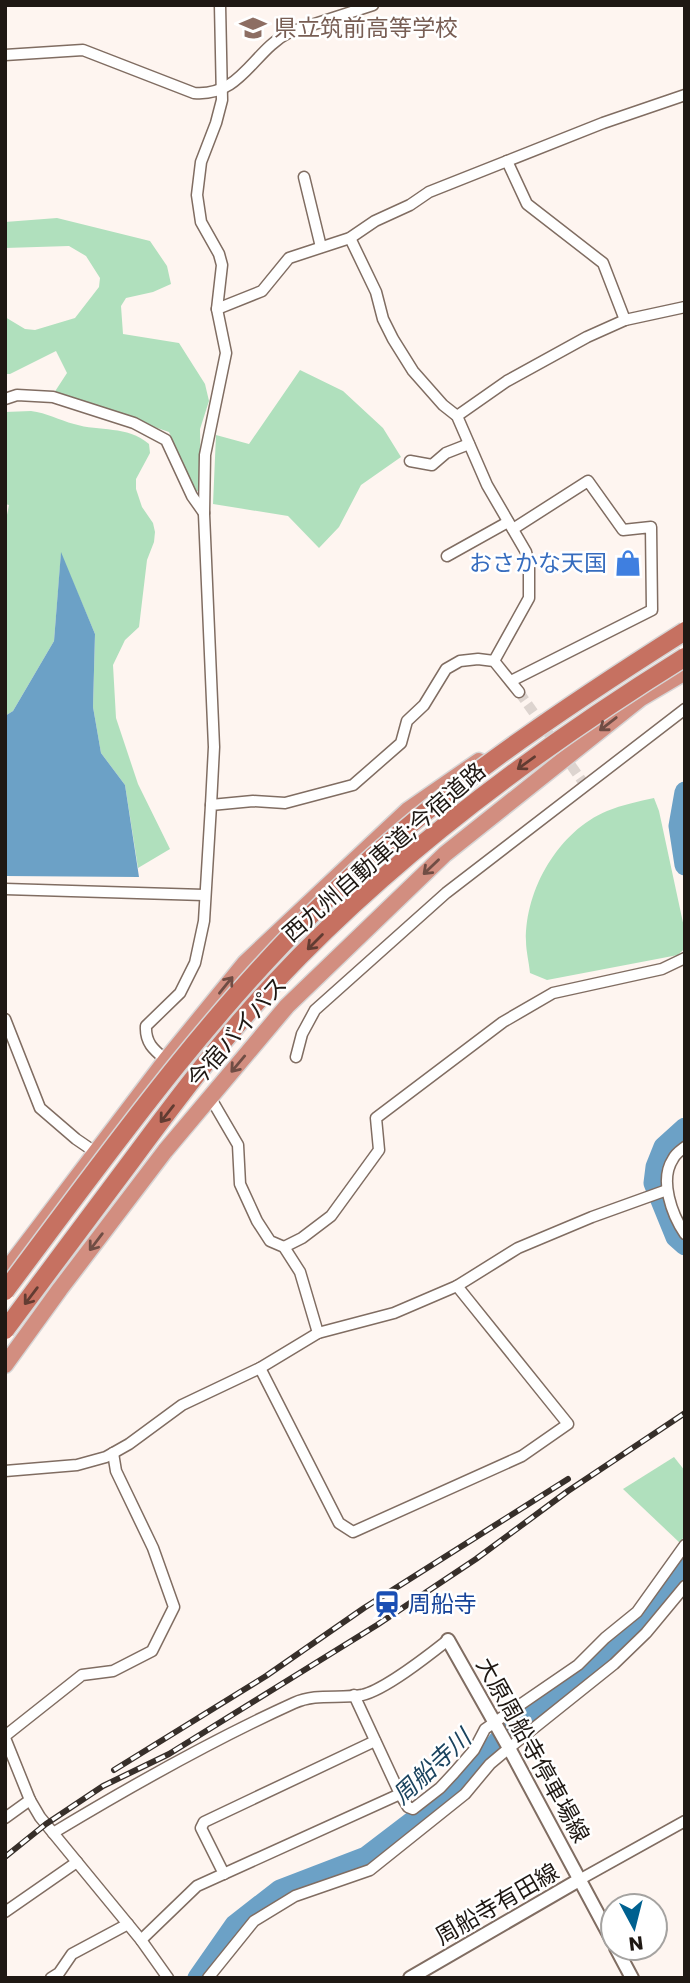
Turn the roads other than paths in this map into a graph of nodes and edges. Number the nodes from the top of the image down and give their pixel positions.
1 (220, 5) edge
2 (373, 5) edge
3 (5, 55) edge
4 (220, 89) junction
5 (685, 95) edge
6 (507, 161) junction
7 (304, 177) dead end
8 (350, 238) junction
9 (321, 247) junction
10 (685, 307) edge
11 (218, 309) junction
12 (625, 320) junction
13 (5, 399) edge
14 (457, 415) junction
15 (469, 444) junction
16 (410, 461) dead end
17 (204, 514) junction
18 (510, 525) junction
19 (447, 556) dead end
20 (685, 625) edge
21 (685, 631) edge
22 (685, 657) edge
23 (494, 661) junction
24 (685, 672) edge
25 (511, 681) junction
26 (519, 692) tunnel mouth
27 (685, 709) edge
28 (211, 804) junction
29 (5, 889) edge
30 (204, 895) junction
31 (685, 958) edge
32 (5, 1019) edge
33 (296, 1057) dead end
34 (166, 1060) junction
35 (210, 1097) junction
36 (685, 1147) edge
37 (95, 1152) junction
38 (667, 1189) junction
39 (685, 1234) edge
40 (284, 1247) junction
41 (5, 1272) edge
42 (457, 1286) junction
43 (5, 1291) edge
44 (5, 1330) edge
45 (318, 1333) junction
46 (5, 1365) edge
47 (260, 1368) junction
48 (113, 1453) junction
49 (5, 1471) edge
50 (685, 1545) edge
51 (685, 1586) edge
52 (448, 1640) joint
53 (354, 1695) junction
54 (495, 1723) junction
55 (5, 1737) edge
56 (375, 1741) junction
57 (508, 1745) junction
58 (400, 1794) junction
59 (30, 1800) junction
60 (5, 1818) edge
61 (685, 1821) edge
62 (53, 1833) junction
63 (77, 1862) junction
64 (224, 1874) junction
65 (579, 1880) junction
66 (5, 1912) edge
67 (599, 1916) edge
68 (128, 1924) junction
69 (141, 1940) junction
70 (623, 1962) edge
71 (427, 1974) edge
72 (51, 1978) edge
73 (167, 1978) edge
74 (208, 1978) edge
75 (410, 1978) edge
76 (632, 1978) edge

1 - 4 street
2 - 4 street
3 - 4 street
4 - 11 street
5 - 6 street
6 - 8 street
6 - 12 street
7 - 9 street
8 - 9 street
8 - 14 street
9 - 11 street
10 - 12 street
11 - 17 street
12 - 14 street
13 - 17 street
14 - 15 street
15 - 16 street
15 - 18 street
17 - 28 street
18 - 19 street
18 - 23 street
18 - 25 street
34 -> 20 highway, 今宿バイパス
21 - 43 highway, 西九州自動車道;今宿道路, bridge
22 -> 44 highway, 西九州自動車道;今宿道路, bridge
23 - 25 street
23 - 28 street
24 -> 35 highway, 今宿バイパス
25 - 26 street
27 - 33 street
28 - 30 street
29 - 30 street
30 - 34 street
31 - 40 street
32 - 37 street
34 - 37 highway, 今宿バイパス
35 - 40 street
35 -> 46 highway, 今宿バイパス
36 - 38 street
37 - 41 highway, 今宿バイパス
38 - 39 street
38 - 42 street
40 - 45 street
42 - 45 street
42 - 47 street
45 - 47 street
47 - 48 street
48 - 49 street
48 - 55 street
50 - 54 street
51 - 57 street
52 - 53 street
52 - 54 main road, 大原周船寺停車場線
53 - 56 street
53 - 62 street
54 - 57 main road, 大原周船寺停車場線
54 - 58 street
55 - 59 street
56 - 58 street
56 - 64 street
57 - 65 main road, 大原周船寺停車場線
57 - 74 street
58 - 64 street
59 - 60 street
59 - 62 street
61 - 65 street
62 - 63 street
63 - 66 street
63 - 68 street
64 - 69 street
65 - 67 main road, 周船寺有田線
65 - 71 main road, 周船寺有田線
68 - 69 street
68 - 72 street
69 - 73 street
70 - 76 main road
71 - 75 main road, 周船寺有田線

